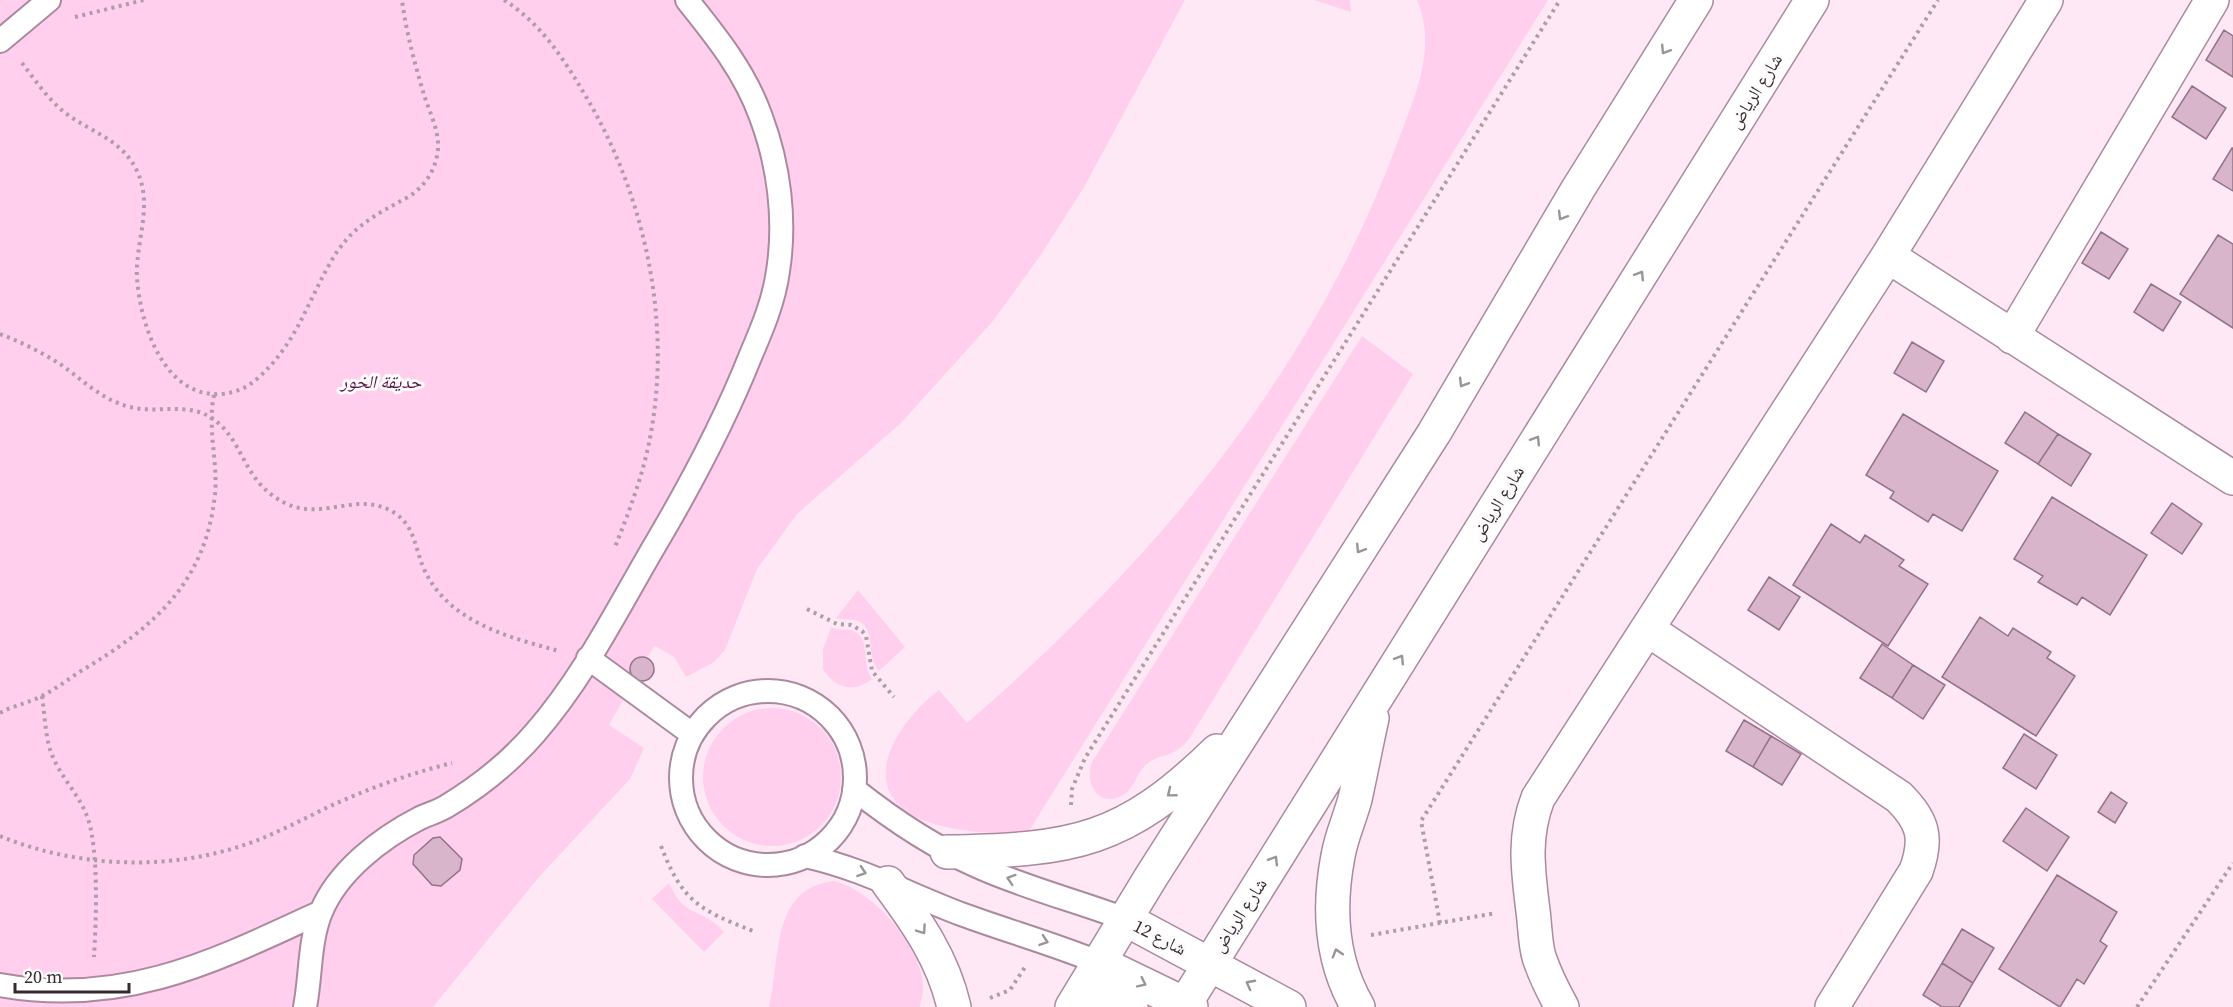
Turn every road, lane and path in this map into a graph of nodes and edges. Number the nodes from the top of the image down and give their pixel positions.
1 (49, 0) edge
2 (402, 0) edge
3 (504, 0) edge
4 (687, 0) edge
5 (1560, 0) edge
6 (1696, 0) edge
7 (1812, 0) edge
8 (1938, 0) edge
9 (2046, 0) edge
10 (2212, 0) edge
11 (1, 40) edge
12 (1888, 256) junction
13 (0, 334) edge
14 (2012, 337) junction
15 (213, 395) junction
16 (210, 417) junction
17 (2233, 478) edge
18 (613, 553) dead end
19 (807, 609) dead end
20 (1647, 629) junction
21 (588, 658) junction
22 (1378, 694) junction
23 (42, 696) junction
24 (894, 697) dead end
25 (1259, 709) junction
26 (0, 712) edge
27 (692, 734) junction
28 (463, 762) dead end
29 (854, 789) junction
30 (0, 836) edge
31 (1076, 842) junction
32 (661, 846) dead end
33 (947, 852) junction
34 (805, 856) junction
35 (93, 860) junction
36 (2233, 863) edge
37 (888, 883) junction
38 (1145, 887) junction
39 (1533, 907) junction
40 (321, 912) junction
41 (1125, 920) junction
42 (1440, 923) junction
43 (753, 931) dead end
44 (1226, 934) junction
45 (1042, 940) junction
46 (1333, 942) junction
47 (1209, 962) junction
48 (1100, 963) junction
49 (0, 985) edge
50 (90, 995) junction
51 (1076, 1001) edge
52 (968, 1004) edge
53 (1186, 1006) edge
54 (305, 1007) edge
55 (1131, 1007) edge
56 (1289, 1007) edge
57 (1358, 1007) edge
58 (1562, 1007) edge
59 (1832, 1007) edge
60 (2137, 1007) edge

1 - 11 lane
2 - 15 path
3 - 18 path
4 - 21 lane
5 - 31 path
6 -> 25 main road
22 -> 7 main road, شارع الرياض
8 - 42 path
9 - 12 main road
10 - 14 main road
11 - 15 path
12 - 14 main road
12 - 20 main road
13 - 16 path
14 - 17 main road
15 - 16 path
16 - 21 path
16 - 23 path
19 - 24 path
20 - 39 main road
20 - 59 main road
21 - 27 lane
21 - 40 lane
44 -> 22 main road, شارع الرياض
22 - 46 main road
23 - 26 path
23 - 35 path
25 -> 31 main road
25 - 38 main road
27 - 29 lane
27 - 34 lane
28 - 35 path
29 - 33 lane
29 - 34 lane
30 - 35 path
31 - 33 main road
32 - 43 path
41 -> 33 lane
34 -> 37 lane
35 - 50 path
36 - 60 path
37 - 45 lane
37 -> 52 main road
38 - 41 main road
38 - 44 main road
39 - 42 path
39 - 58 main road
40 - 50 lane
40 - 54 lane
41 - 47 main road, شارع 12
41 - 48 main road
42 - 46 path
44 - 47 main road, شارع الرياض
45 -> 48 lane
45 - 52 path
57 -> 46 main road
47 - 53 main road, شارع الرياض
56 -> 47 main road, شارع 12
48 - 51 main road
48 -> 53 main road
49 - 50 lane
51 - 55 main road

